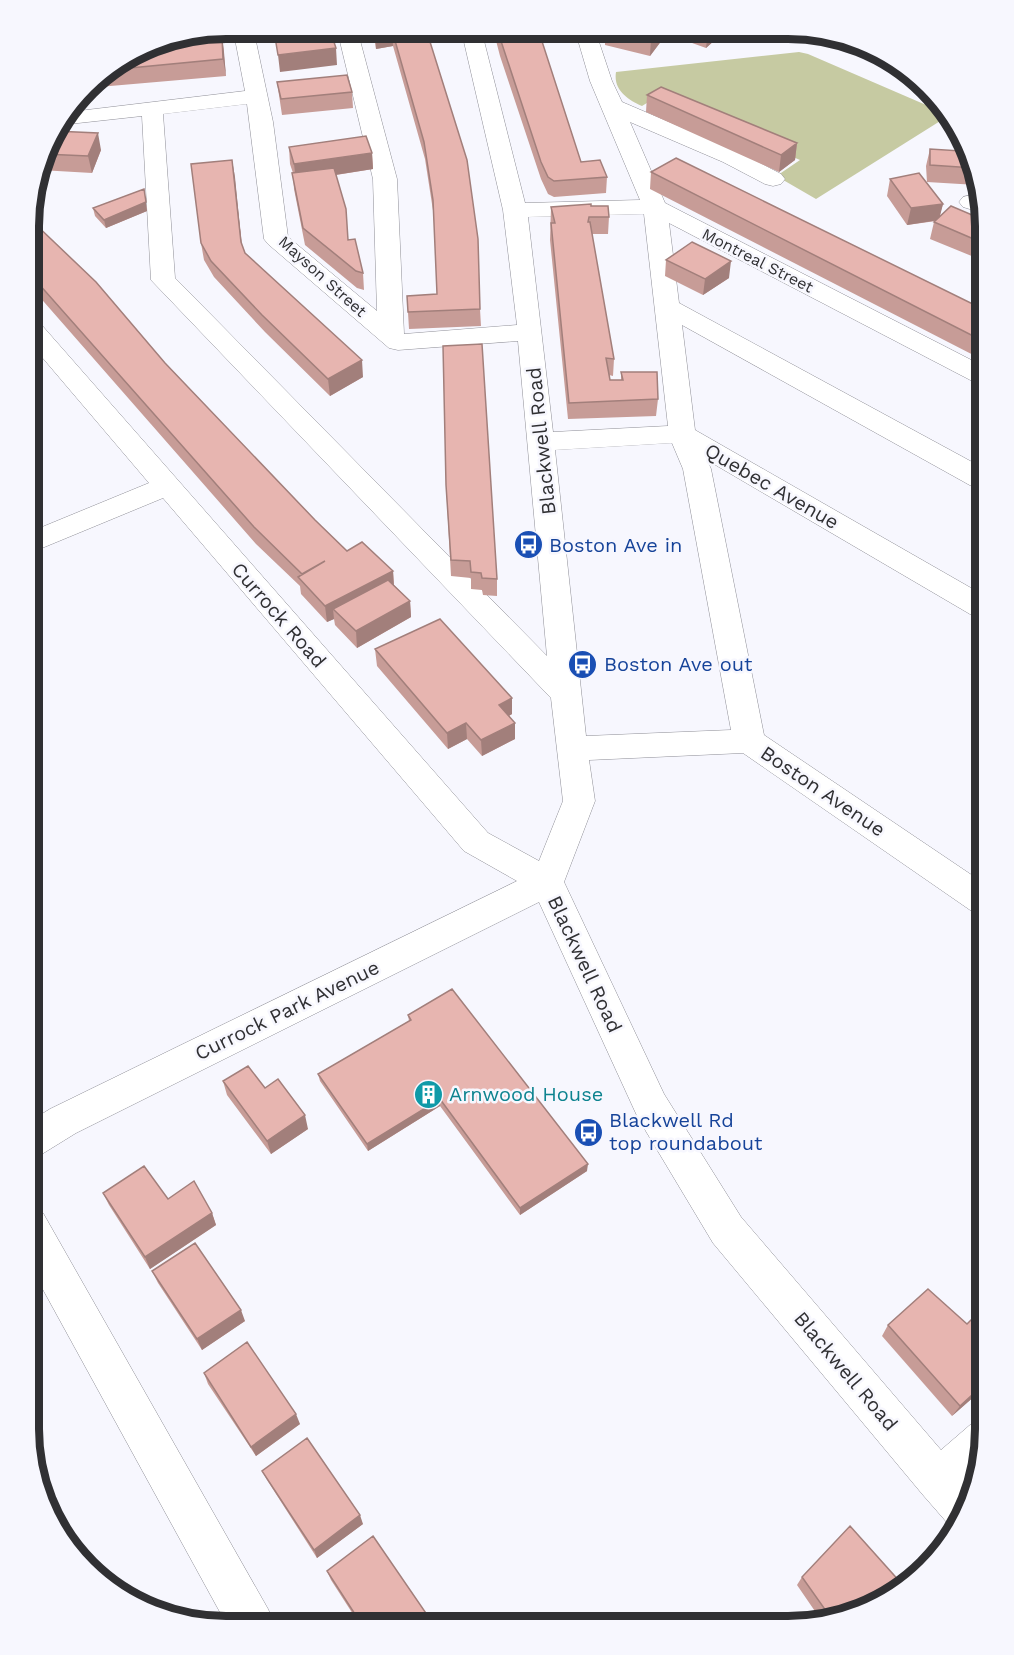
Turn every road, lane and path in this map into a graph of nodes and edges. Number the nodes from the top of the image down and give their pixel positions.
1 (245, 39) edge
2 (350, 39) edge
3 (473, 39) edge
4 (588, 39) edge
5 (257, 96) junction
6 (613, 106) junction
7 (152, 108) junction
8 (74, 118) edge
9 (773, 179) dead end
10 (655, 207) junction
11 (515, 210) junction
12 (667, 307) junction
13 (530, 332) junction
14 (390, 336) junction
15 (39, 337) edge
16 (975, 371) edge
17 (682, 434) junction
18 (541, 442) junction
19 (975, 476) edge
20 (167, 486) junction
21 (39, 539) edge
22 (975, 603) edge
23 (566, 695) junction
24 (749, 741) junction
25 (571, 749) junction
26 (547, 882) junction
27 (975, 895) edge
28 (39, 1136) edge
29 (39, 1244) edge
30 (974, 1450) edge
31 (938, 1480) junction
32 (959, 1504) edge
33 (247, 1616) edge

1 - 5 street, Mayson Street
2 - 14 street
3 - 11 street, Blackwell Road
4 - 6 street
5 - 7 street
5 - 14 street, Mayson Street
6 - 9 street
6 - 10 street
7 - 8 street
7 - 23 street
10 - 11 street, Montreal Street
10 - 12 street
10 - 16 street, Montreal Street
11 - 13 street, Blackwell Road
12 - 17 street
12 - 19 street
13 - 14 street
13 - 18 street, Blackwell Road
15 - 20 street, Currock Road
17 - 18 street, Quebec Avenue
17 - 22 street, Quebec Avenue
17 - 24 street
18 - 23 street, Blackwell Road
20 - 21 street
20 - 26 street, Currock Road
23 - 25 street, Blackwell Road
24 - 25 street, Boston Avenue
24 - 27 street, Boston Avenue
25 - 26 street, Blackwell Road
26 - 28 street, Currock Park Avenue
26 - 31 street, Blackwell Road
29 - 33 street
30 - 31 street
31 - 32 street, Blackwell Road

